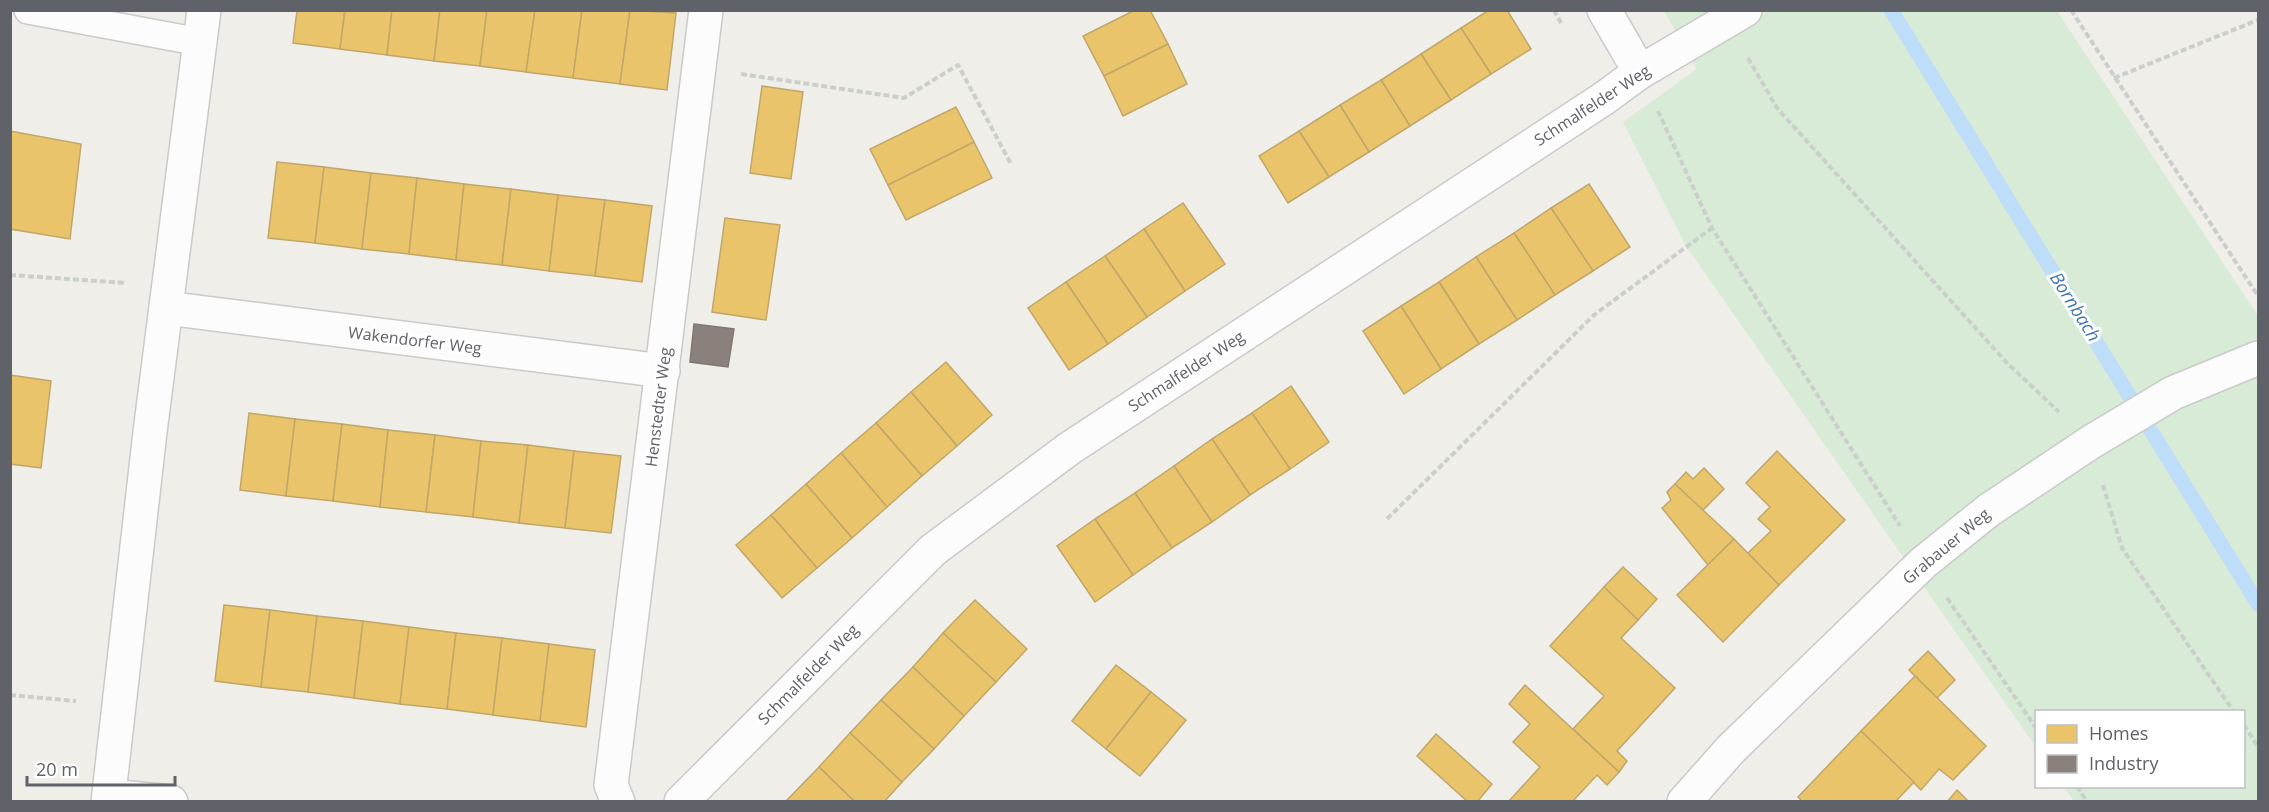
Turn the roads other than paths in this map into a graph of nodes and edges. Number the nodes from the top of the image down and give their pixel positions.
1 (28, 10) edge
2 (706, 10) edge
3 (1604, 10) edge
4 (1736, 16) edge
5 (202, 26) edge
6 (1640, 72) junction
7 (168, 297) junction
8 (2259, 358) edge
9 (663, 371) junction
10 (109, 799) edge
11 (171, 801) edge
12 (618, 801) edge
13 (681, 801) edge
14 (1684, 801) edge

1 - 5 lane
2 - 9 street, Henstedter Weg
3 - 6 street
4 - 6 street, Schmalfelder Weg
5 - 7 street
6 - 13 street, Schmalfelder Weg
7 - 9 street, Wakendorfer Weg
7 - 10 street
8 - 14 street, Grabauer Weg
9 - 12 street, Henstedter Weg
10 - 11 street

